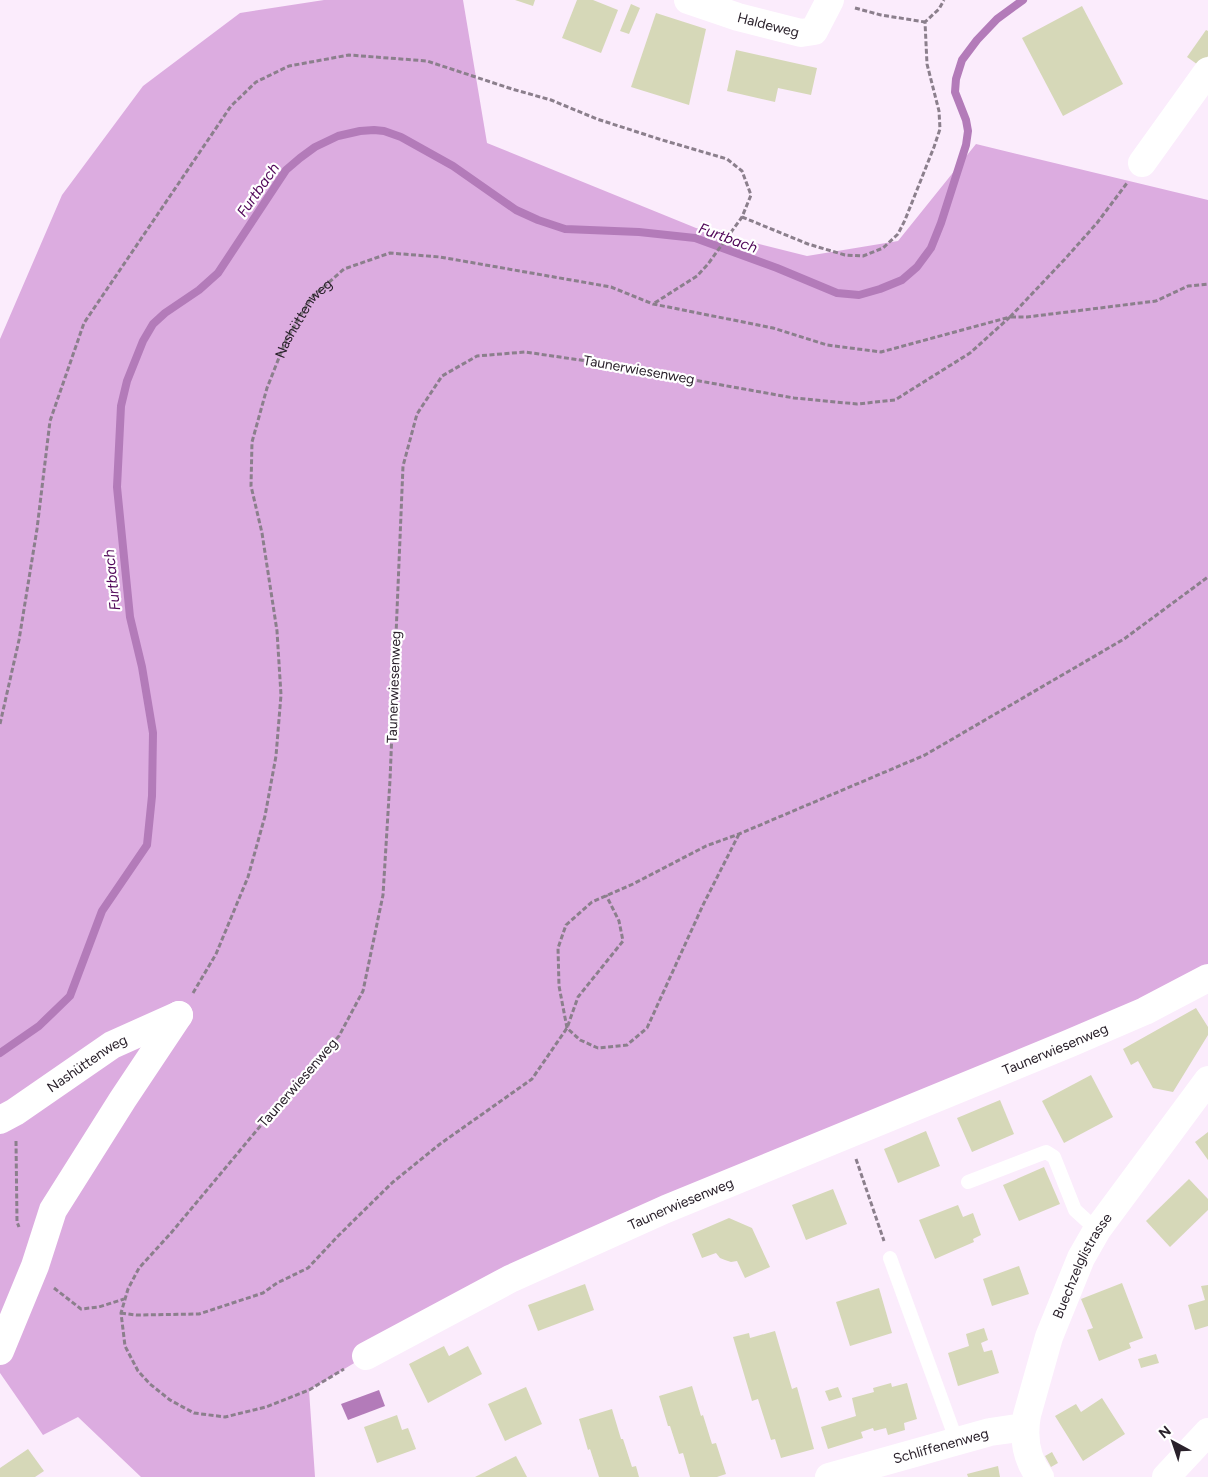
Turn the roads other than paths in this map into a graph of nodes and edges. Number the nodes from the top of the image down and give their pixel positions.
1 (688, 0) edge
2 (830, 1) edge
3 (1208, 71) edge
4 (1142, 163) road end
5 (1208, 978) edge
6 (1208, 1080) edge
7 (8, 1116) edge
8 (968, 1182) dead end
9 (1097, 1230) junction
10 (890, 1258) road end
11 (0, 1351) edge
12 (366, 1356) road end
13 (1025, 1427) junction
14 (1208, 1432) edge
15 (955, 1442) junction
16 (829, 1477) edge
17 (1040, 1477) edge
18 (1166, 1477) edge

1 - 2 street, Haldeweg
3 - 4 street
5 - 12 street, Taunerwiesenweg
6 - 9 street, Buechzelglistrasse
7 - 11 street, Nashüttenweg
8 - 9 lane
9 - 13 street, Buechzelglistrasse
10 - 15 lane
13 - 15 street, Schliffenenweg
13 - 17 street, Buechzelglistrasse
14 - 18 street
15 - 16 street, Schliffenenweg

